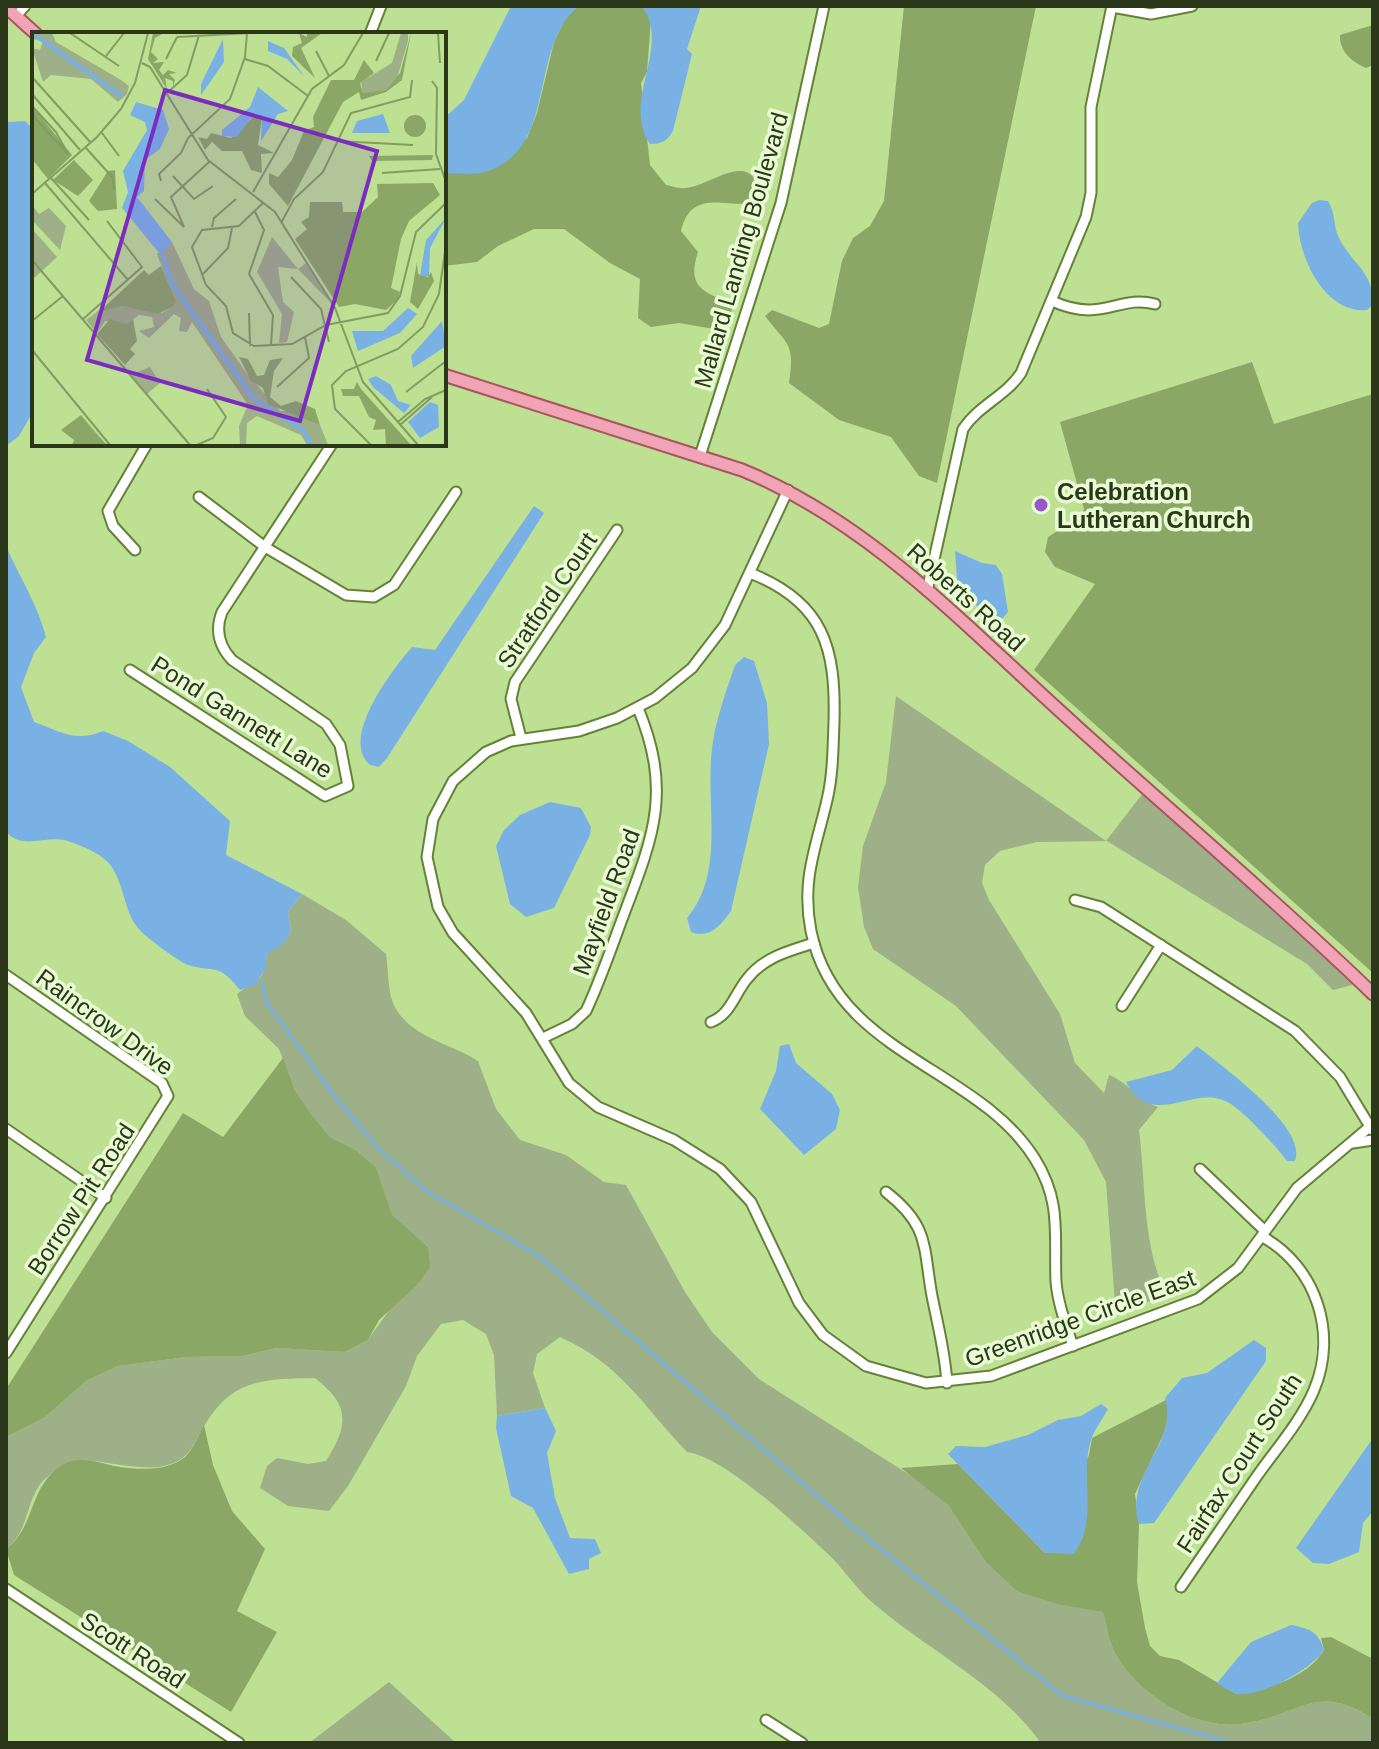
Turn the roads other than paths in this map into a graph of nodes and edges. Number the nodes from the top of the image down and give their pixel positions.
1 (25, 6) edge
2 (381, 6) edge
3 (824, 6) edge
4 (1112, 6) edge
5 (1192, 6) edge
6 (6, 7) edge
7 (16, 16) junction
8 (34, 32) edge
9 (371, 32) edge
10 (1052, 301) junction
11 (1155, 304) dead end
12 (446, 376) edge
13 (146, 446) edge
14 (331, 446) edge
15 (700, 456) junction
16 (788, 490) junction
17 (456, 492) dead end
18 (199, 497) dead end
19 (617, 530) dead end
20 (265, 547) junction
21 (135, 550) dead end
22 (750, 573) junction
23 (927, 591) junction
24 (130, 670) dead end
25 (638, 708) junction
26 (521, 738) junction
27 (1075, 900) dead end
28 (814, 943) junction
29 (1161, 945) junction
30 (6, 975) edge
31 (1373, 994) edge
32 (1122, 1006) dead end
33 (711, 1022) dead end
34 (543, 1038) junction
35 (164, 1107) joint
36 (1372, 1127) edge
37 (6, 1129) edge
38 (1373, 1140) edge
39 (1353, 1143) junction
40 (1200, 1169) dead end
41 (886, 1192) dead end
42 (106, 1198) junction
43 (1264, 1234) junction
44 (1073, 1346) junction
45 (6, 1353) edge
46 (947, 1383) junction
47 (1181, 1587) dead end
48 (6, 1589) edge
49 (766, 1720) dead end
50 (239, 1743) edge
51 (802, 1743) edge

1 - 7 street
2 - 9 street
3 - 15 street, Mallard Landing Boulevard
4 - 5 street
4 - 10 street
6 - 7 main road
7 - 8 main road
10 - 11 street
10 - 23 street
12 - 15 main road, Roberts Road
13 - 21 street
14 - 20 street
15 - 16 main road, Roberts Road
16 - 22 street, Greenridge Circle East
16 - 23 main road, Roberts Road
17 - 20 street
18 - 20 street
19 - 26 street, Stratford Court
20 - 24 street, Pond Gannett Lane
22 - 25 street, Greenridge Circle East
22 - 28 street
23 - 31 main road, Roberts Road
25 - 26 street, Greenridge Circle East
25 - 34 street, Mayfield Road
26 - 34 street, Greenridge Circle East
27 - 29 street
28 - 33 street
28 - 44 street
29 - 32 street
29 - 36 street
30 - 35 street, Raincrow Drive
34 - 46 street, Greenridge Circle East
35 - 42 street, Borrow Pit Road
36 - 39 street, Greenridge Circle East
37 - 42 street
38 - 39 street
39 - 43 street, Greenridge Circle East
40 - 43 street, Fairfax Court South
41 - 46 street
42 - 45 street, Borrow Pit Road
43 - 44 street, Greenridge Circle East
43 - 47 street, Fairfax Court South
44 - 46 street, Greenridge Circle East
48 - 50 street, Scott Road
49 - 51 street

